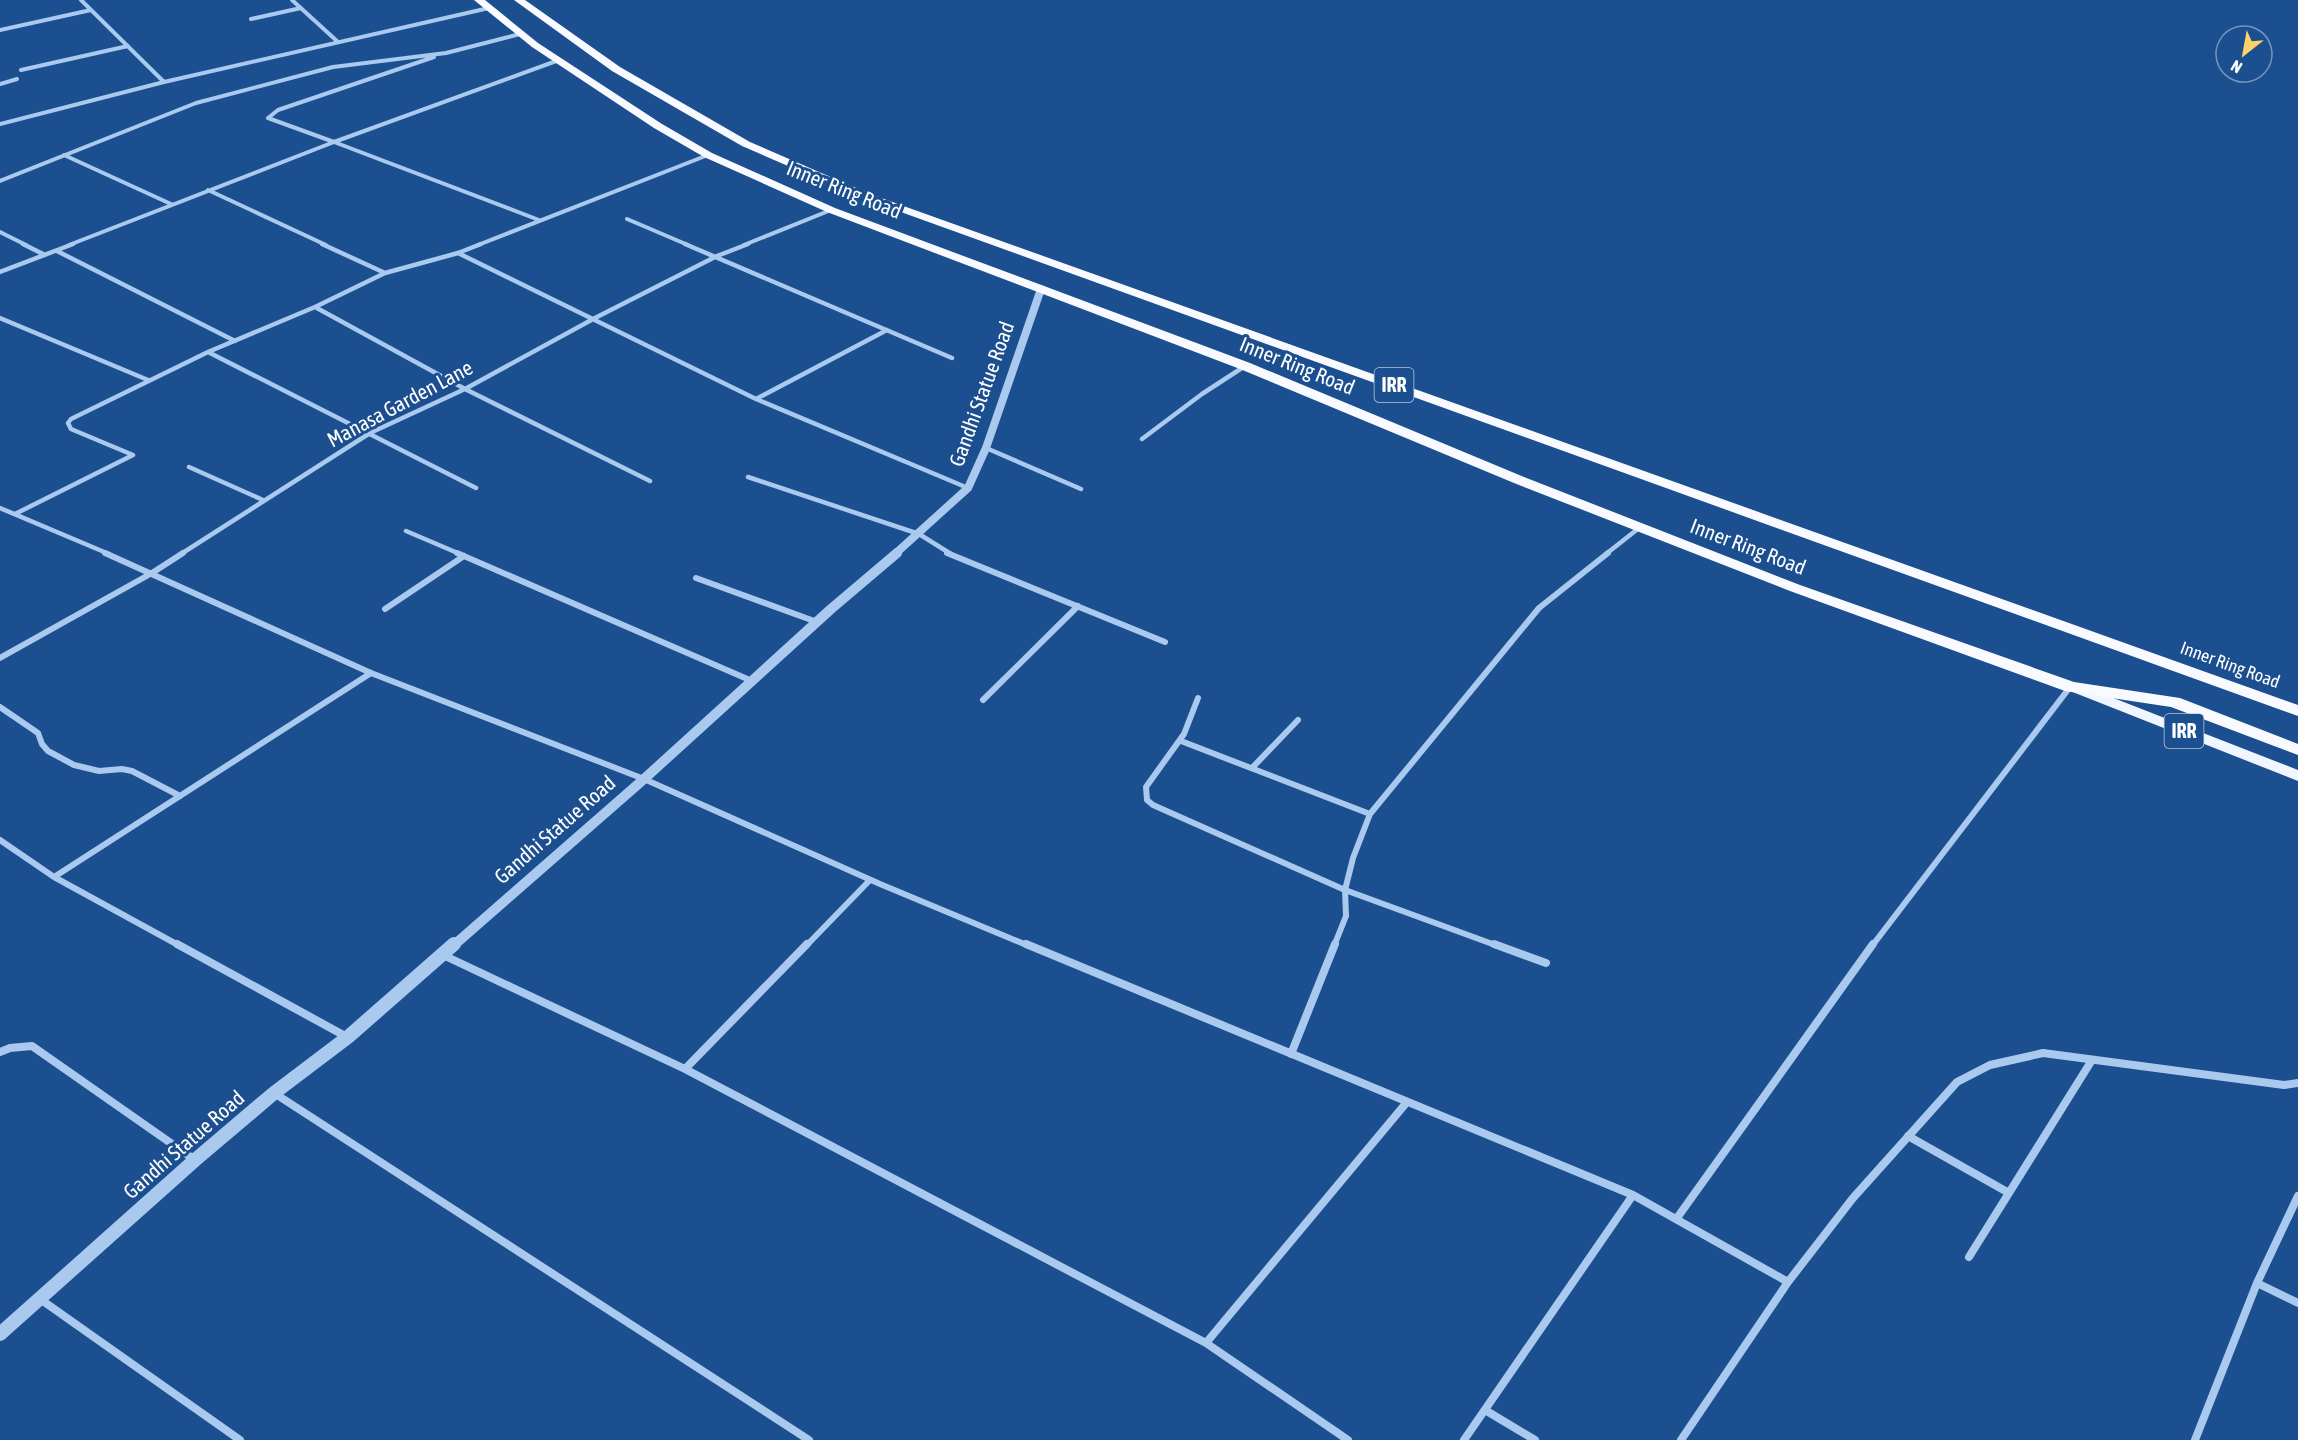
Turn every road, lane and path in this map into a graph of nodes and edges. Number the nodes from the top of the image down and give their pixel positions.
1 (81, 0) edge
2 (292, 0) edge
3 (519, 0) edge
4 (484, 4) edge
5 (301, 8) junction
6 (91, 10) junction
7 (251, 19) dead end
8 (0, 30) edge
9 (520, 34) junction
10 (338, 42) junction
11 (128, 46) junction
12 (446, 53) junction
13 (559, 60) junction
14 (21, 70) dead end
15 (17, 79) dead end
16 (164, 82) junction
17 (0, 84) edge
18 (0, 123) edge
19 (334, 142) junction
20 (64, 155) junction
21 (708, 155) junction
22 (0, 181) edge
23 (208, 190) junction
24 (171, 204) junction
25 (831, 210) junction
26 (627, 219) dead end
27 (539, 220) junction
28 (0, 232) edge
29 (57, 250) junction
30 (458, 253) junction
31 (45, 255) junction
32 (717, 256) junction
33 (0, 272) edge
34 (385, 273) junction
35 (1041, 289) junction
36 (315, 307) junction
37 (0, 318) edge
38 (595, 318) junction
39 (886, 330) junction
40 (235, 341) junction
41 (208, 352) junction
42 (952, 358) dead end
43 (1245, 366) junction
44 (148, 380) junction
45 (465, 389) junction
46 (756, 399) junction
47 (370, 434) junction
48 (1142, 439) dead end
49 (986, 448) junction
50 (189, 467) dead end
51 (748, 477) dead end
52 (650, 481) dead end
53 (476, 488) dead end
54 (968, 488) junction
55 (1081, 489) dead end
56 (263, 500) junction
57 (0, 508) edge
58 (15, 514) junction
59 (1639, 528) junction
60 (406, 531) dead end
61 (919, 534) junction
62 (464, 556) junction
63 (152, 573) junction
64 (696, 578) dead end
65 (1078, 606) junction
66 (385, 609) dead end
67 (817, 622) junction
68 (1165, 642) dead end
69 (0, 658) edge
70 (371, 673) junction
71 (752, 681) junction
72 (2071, 687) junction
73 (1198, 698) dead end
74 (983, 700) dead end
75 (0, 707) edge
76 (2298, 711) edge
77 (1298, 720) dead end
78 (1181, 741) junction
79 (2298, 750) edge
80 (1252, 768) junction
81 (2298, 776) edge
82 (644, 779) junction
83 (180, 796) junction
84 (1370, 814) junction
85 (0, 840) edge
86 (54, 877) junction
87 (870, 880) junction
88 (1345, 890) junction
89 (442, 955) junction
90 (1546, 963) dead end
91 (348, 1037) junction
92 (0, 1052) edge
93 (1291, 1054) junction
94 (2092, 1060) junction
95 (685, 1069) junction
96 (2298, 1083) edge
97 (274, 1093) junction
98 (1407, 1102) junction
99 (1908, 1136) junction
100 (195, 1160) junction
101 (2009, 1193) junction
102 (1633, 1195) junction
103 (2298, 1196) edge
104 (1677, 1218) junction
105 (1969, 1257) dead end
106 (1788, 1282) junction
107 (2257, 1282) junction
108 (40, 1299) junction
109 (2298, 1303) edge
110 (0, 1334) edge
111 (1206, 1342) junction
112 (1485, 1410) junction
113 (240, 1440) edge
114 (809, 1440) edge
115 (1348, 1440) edge
116 (1464, 1440) edge
117 (1535, 1440) edge
118 (1681, 1440) edge
119 (2195, 1440) edge

1 - 6 street
2 - 5 street
3 - 76 highway, Inner Ring Road / IRR
4 - 9 highway, Inner Ring Road / IRR
4 - 10 street
5 - 7 street
5 - 10 street
6 - 8 street
6 - 11 street
9 - 12 street
9 - 13 highway, Inner Ring Road / IRR
10 - 16 street
11 - 14 street
11 - 16 street
12 - 19 street
12 - 20 street
13 - 19 street
13 - 21 highway, Inner Ring Road / IRR
15 - 17 street
16 - 18 street
19 - 23 street
19 - 27 street
20 - 22 street
20 - 24 street
21 - 25 highway, Inner Ring Road / IRR
21 - 27 street
23 - 24 street
23 - 34 street
24 - 29 street
25 - 32 street, Manasa Garden Lane
25 - 35 highway, Inner Ring Road / IRR
26 - 32 street
27 - 30 street
28 - 31 street
29 - 31 street
29 - 40 street
30 - 34 street
30 - 38 street
31 - 33 street
32 - 38 street, Manasa Garden Lane
32 - 39 street
34 - 36 street
35 - 43 highway, Inner Ring Road / IRR
35 - 49 street, Gandhi Statue Road
36 - 40 street
36 - 45 street
37 - 44 street
38 - 45 street, Manasa Garden Lane
38 - 46 street
39 - 42 street
39 - 46 street
40 - 41 street
41 - 44 street
41 - 47 street
43 - 48 street
43 - 59 highway, Inner Ring Road / IRR
44 - 58 street
45 - 47 street, Manasa Garden Lane
45 - 52 street
46 - 54 street
47 - 53 street
47 - 56 street, Manasa Garden Lane
49 - 54 street, Gandhi Statue Road
49 - 55 street
50 - 56 street
51 - 61 street
54 - 61 street, Gandhi Statue Road
56 - 63 street, Manasa Garden Lane
57 - 58 street
58 - 63 street
59 - 72 highway, Inner Ring Road / IRR
59 - 84 street
60 - 62 street
61 - 65 street
61 - 67 street, Gandhi Statue Road
62 - 66 street
62 - 71 street
63 - 69 street, Manasa Garden Lane
63 - 70 street
64 - 67 street
65 - 68 street
65 - 74 street
67 - 71 street, Gandhi Statue Road
70 - 82 street
70 - 83 street
71 - 82 street, Gandhi Statue Road
72 - 79 highway
72 - 81 main road, Inner Ring Road / IRR
72 - 104 street
73 - 78 street
75 - 83 street
77 - 80 street
78 - 80 street
78 - 88 street
80 - 84 street
82 - 87 street
82 - 89 street, Gandhi Statue Road
83 - 86 street
84 - 88 street
85 - 86 street
86 - 91 street
87 - 93 street
87 - 95 street
88 - 90 street
88 - 93 street
89 - 91 street, Gandhi Statue Road
89 - 95 street
91 - 97 street, Gandhi Statue Road
92 - 100 street
93 - 98 street
94 - 96 street
94 - 99 street
94 - 101 street
95 - 111 street
97 - 100 street, Gandhi Statue Road
97 - 114 street
98 - 102 street
98 - 111 street
99 - 101 street
99 - 106 street
100 - 108 street, Gandhi Statue Road
101 - 105 street
102 - 104 street
102 - 112 street
103 - 107 street
104 - 106 street
106 - 118 street
107 - 109 street
107 - 119 street
108 - 110 street, Gandhi Statue Road
108 - 113 street
111 - 115 street
112 - 116 street
112 - 117 street

